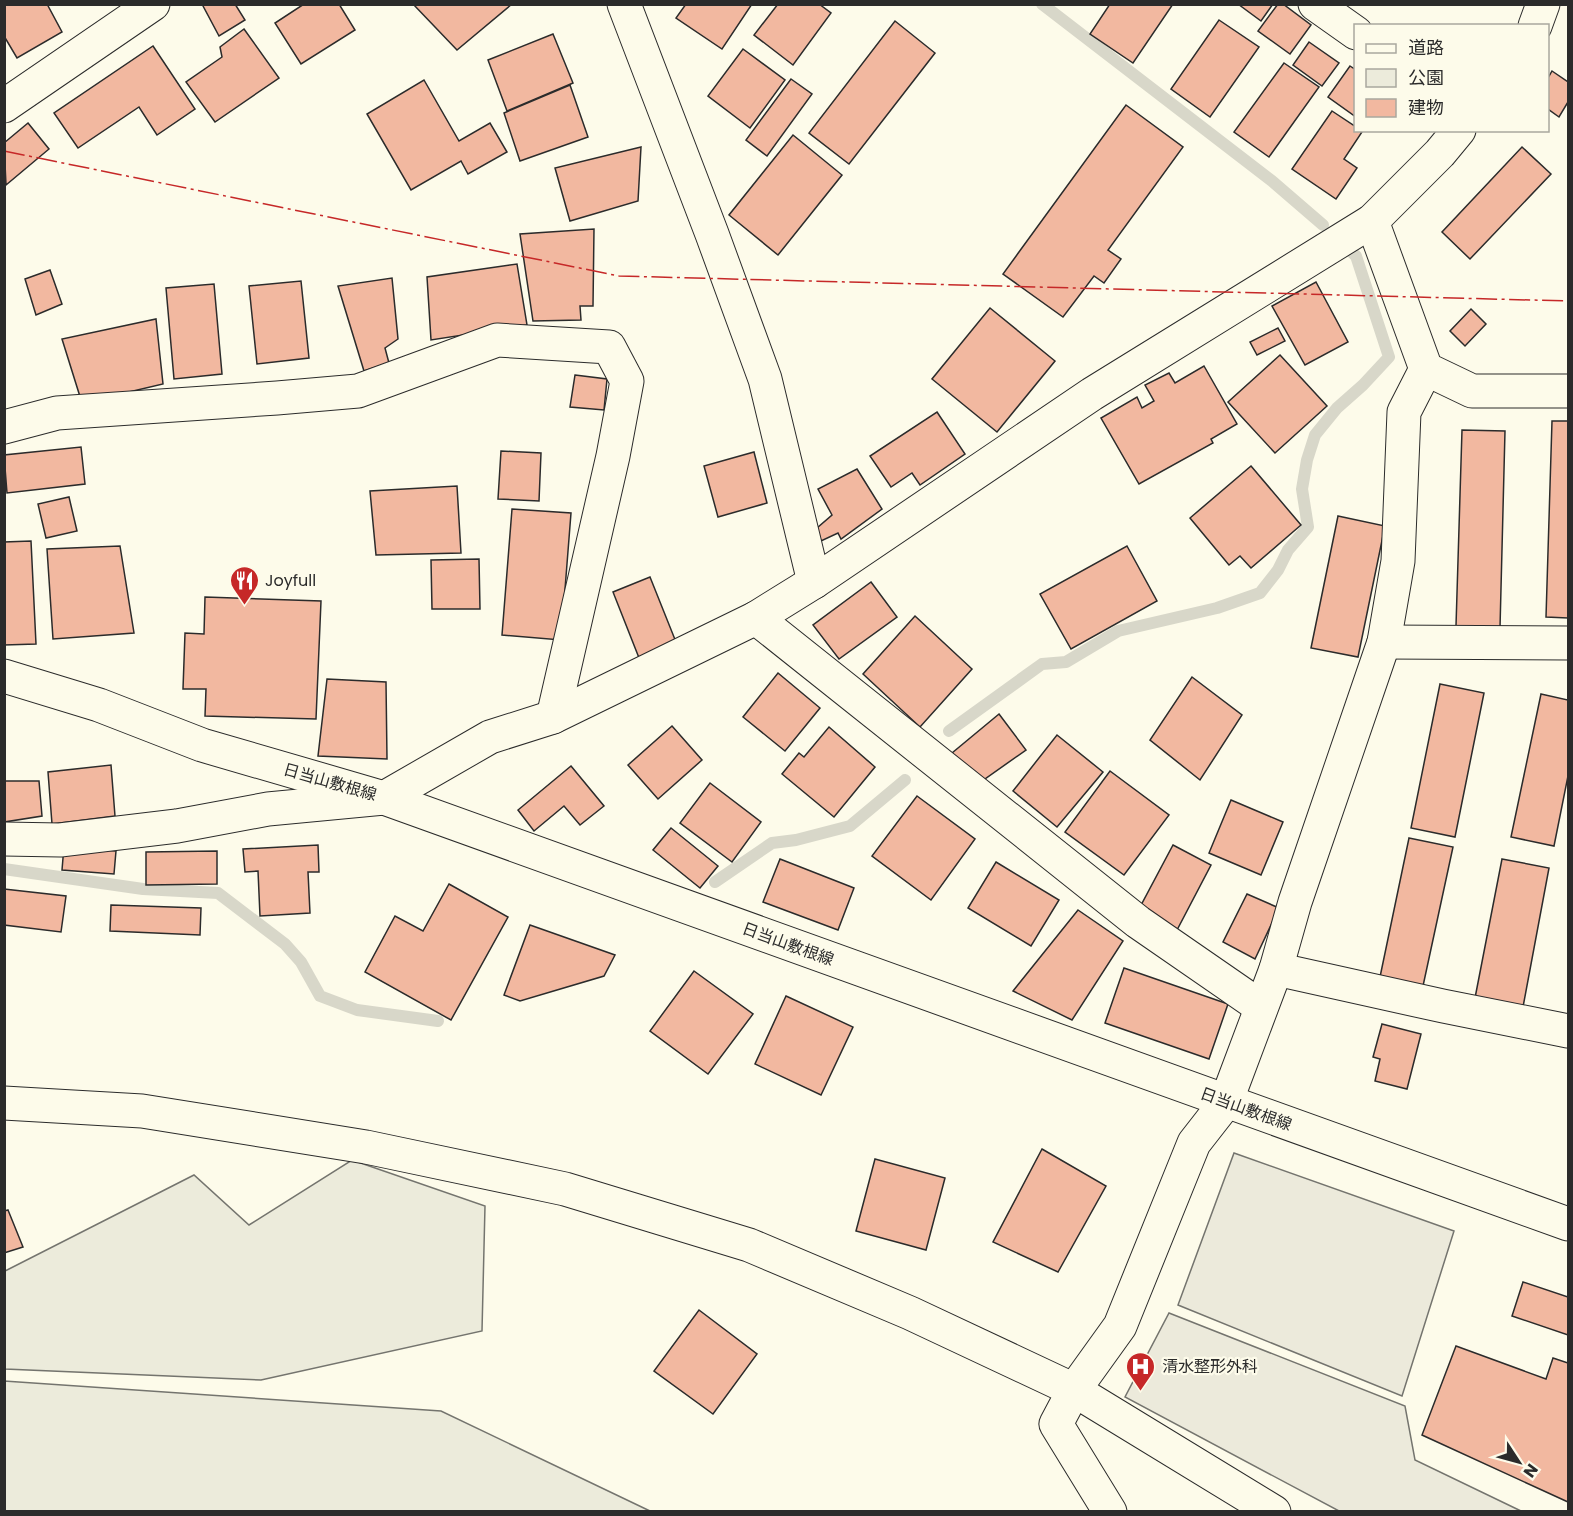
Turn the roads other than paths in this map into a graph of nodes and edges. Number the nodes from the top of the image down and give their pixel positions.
1 (153, 4) edge
2 (624, 4) edge
3 (1315, 4) edge
4 (1543, 4) edge
5 (1536, 24) edge
6 (1354, 32) edge
7 (4, 106) edge
8 (1457, 132) edge
9 (1372, 221) junction
10 (1426, 369) junction
11 (1569, 391) edge
12 (4, 427) edge
13 (814, 582) junction
14 (756, 618) junction
15 (1384, 642) junction
16 (1569, 643) edge
17 (4, 676) edge
18 (553, 717) junction
19 (384, 798) junction
20 (4, 839) edge
21 (1276, 969) junction
22 (1261, 1007) junction
23 (1569, 1031) edge
24 (1226, 1102) junction
25 (4, 1103) edge
26 (1569, 1224) edge
27 (1074, 1390) junction
28 (1110, 1512) edge
29 (1274, 1512) edge

1 - 7 street
2 - 13 street
3 - 6 street
4 - 5 street
8 - 9 street
9 - 10 street
9 - 13 street
10 - 11 street
10 - 15 street
12 - 18 street
13 - 14 street
14 - 18 street
14 - 22 street
15 - 16 street
15 - 21 street
17 - 19 street, 日当山敷根線
18 - 19 street
19 - 20 street
19 - 24 street, 日当山敷根線
21 - 22 street
21 - 23 street
22 - 24 street
24 - 26 street, 日当山敷根線
24 - 27 street
25 - 27 street
27 - 28 street
27 - 29 street

